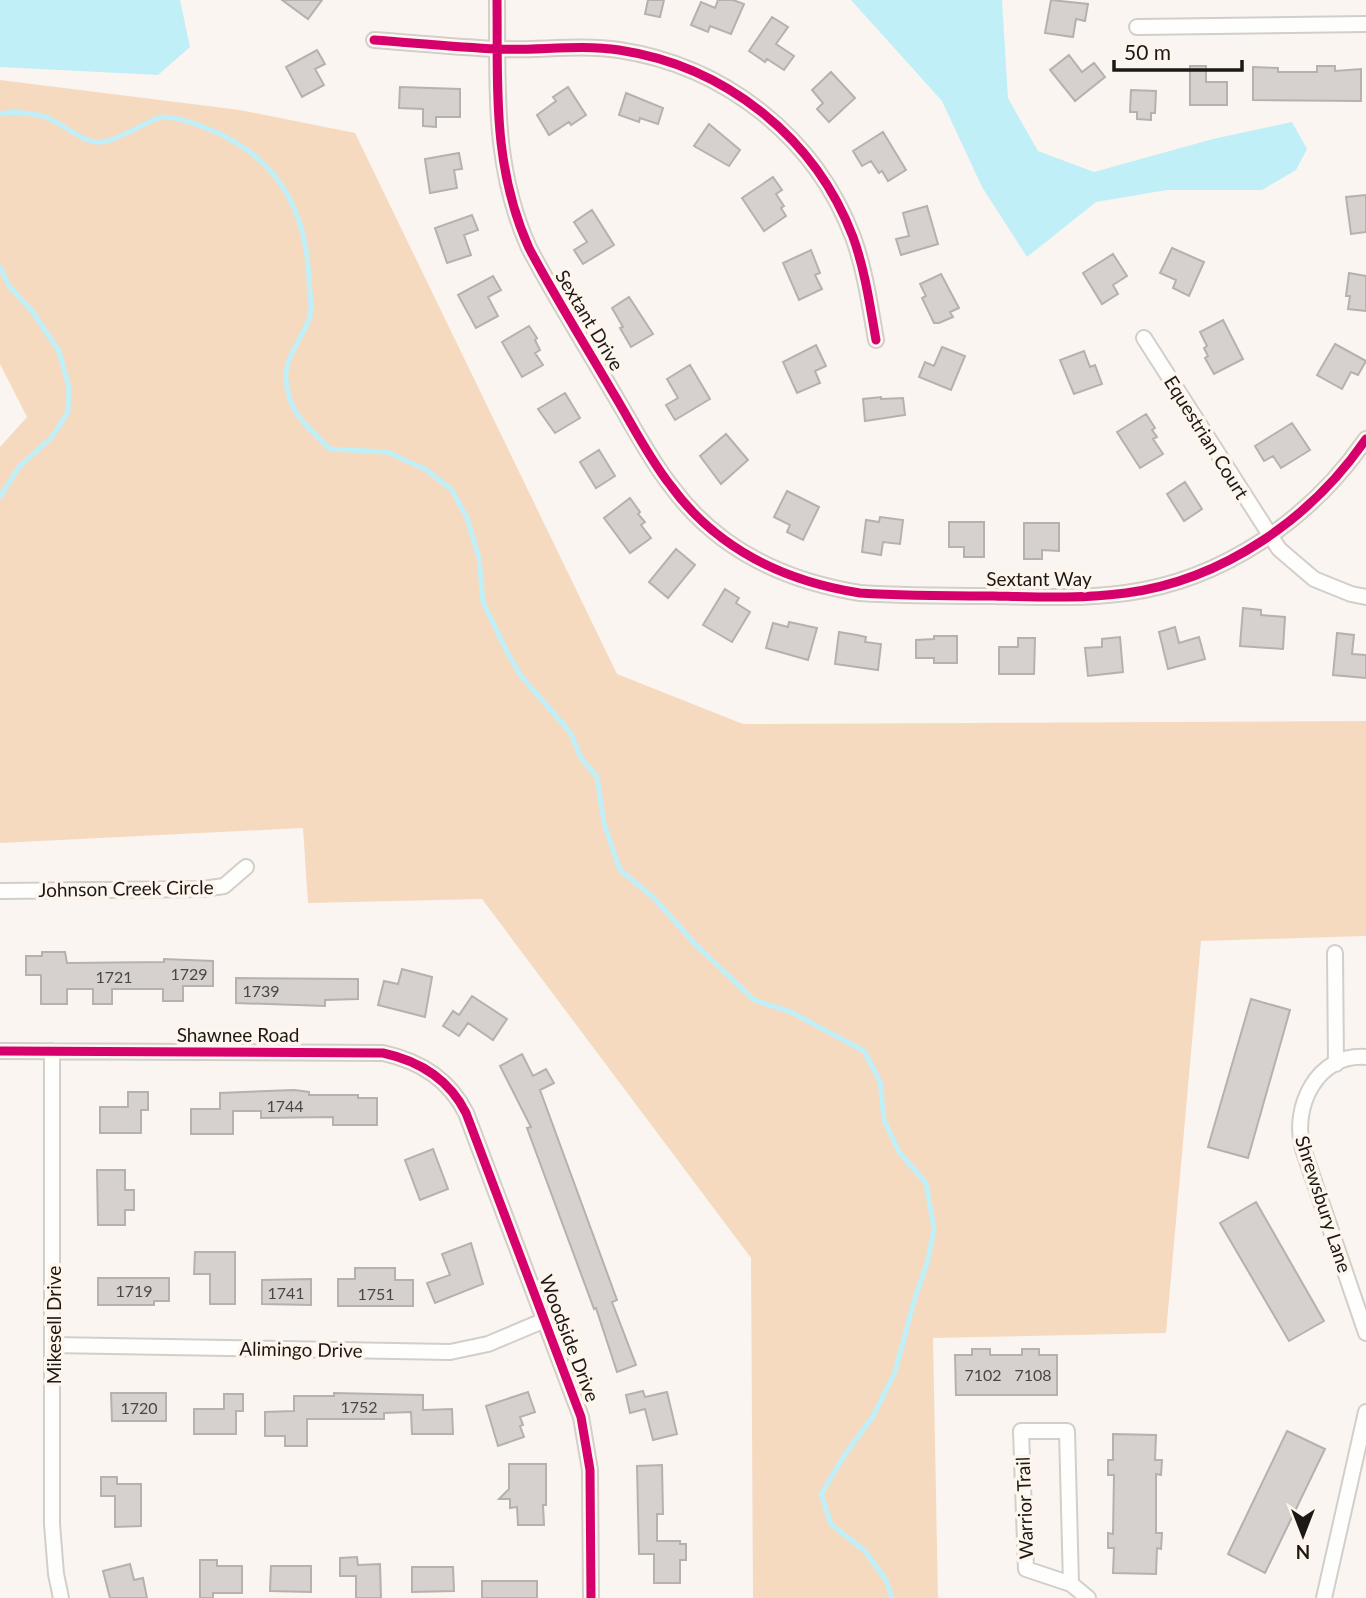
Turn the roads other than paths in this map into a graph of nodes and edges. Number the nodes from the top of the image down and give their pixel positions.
1 (497, 0) edge
2 (1366, 24) edge
3 (1137, 27) dead end
4 (374, 40) dead end
5 (498, 49) junction
6 (1144, 338) dead end
7 (876, 340) dead end
8 (1366, 439) edge
9 (1269, 537) junction
10 (799, 580) joint
11 (1366, 597) edge
12 (246, 867) dead end
13 (0, 891) edge
14 (1335, 953) dead end
15 (0, 1051) edge
16 (52, 1051) junction
17 (1366, 1058) edge
18 (1336, 1065) junction
19 (459, 1101) joint
20 (545, 1320) junction
21 (1366, 1333) edge
22 (52, 1345) junction
23 (1366, 1412) edge
24 (1359, 1472) edge
25 (1072, 1584) junction
26 (61, 1598) edge
27 (591, 1598) edge
28 (1088, 1598) edge
29 (1324, 1598) edge

1 - 5 street, Sextant Drive
2 - 3 street
4 - 5 street
5 - 7 street
5 - 10 street, Sextant Drive
6 - 9 street, Equestrian Court
8 - 9 street, Sextant Way
9 - 10 street, Sextant Way
9 - 11 street, Equestrian Court
12 - 13 street, Johnson Creek Circle
14 - 18 street
15 - 16 street, Shawnee Road
16 - 19 street, Shawnee Road
16 - 22 street, Mikesell Drive
17 - 18 street
18 - 21 street, Shrewsbury Lane
19 - 20 street, Woodside Drive
20 - 22 street, Alimingo Drive
20 - 27 street, Woodside Drive
22 - 26 street, Mikesell Drive
23 - 24 street
24 - 29 street
25 - 25 street, Warrior Trail
25 - 28 street, Warrior Trail

